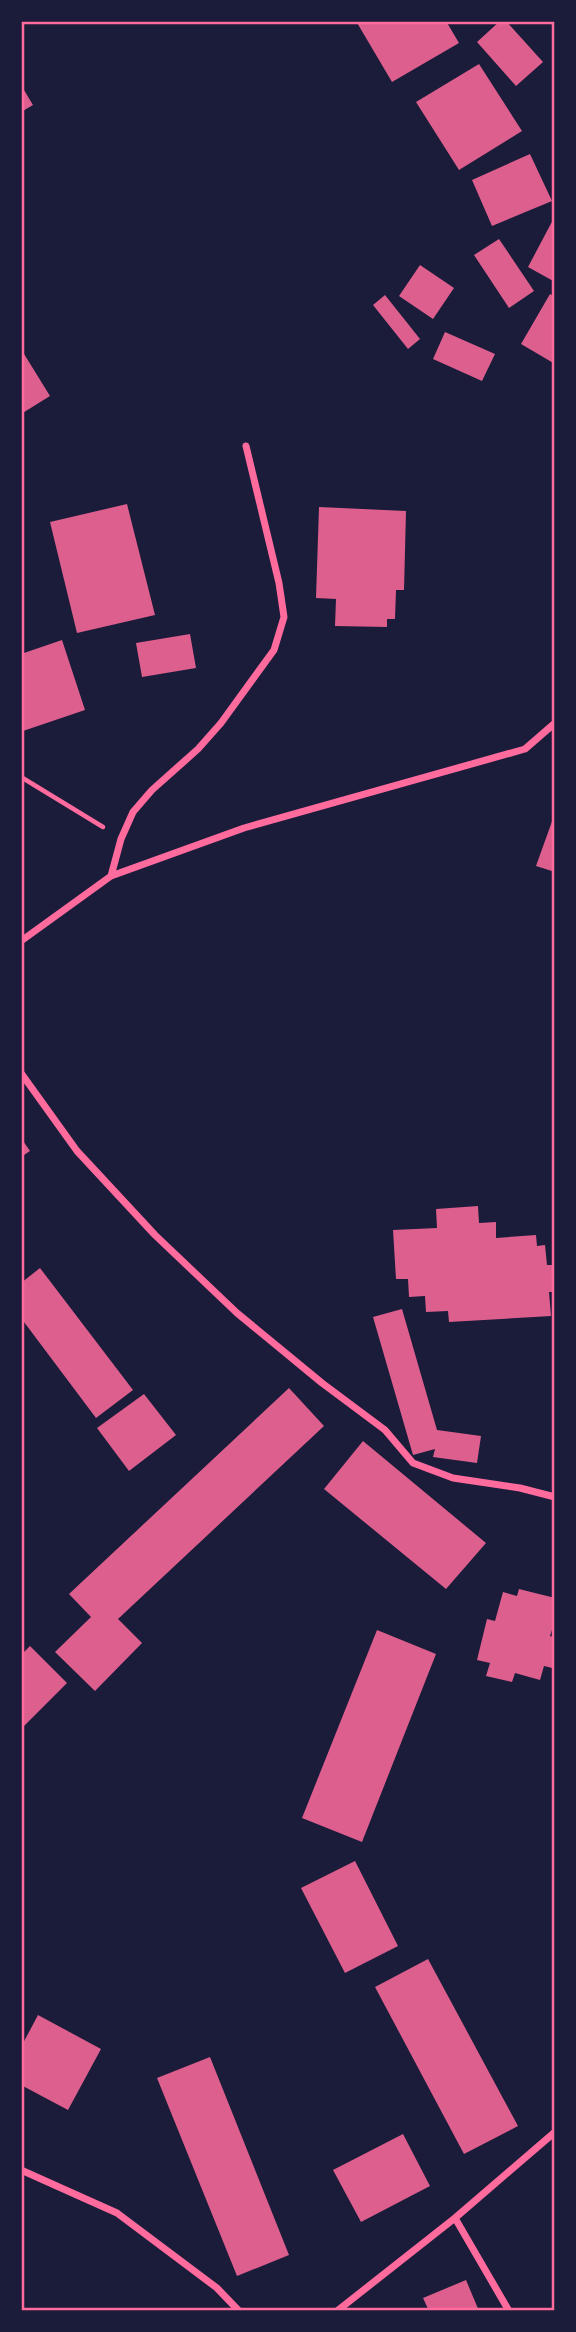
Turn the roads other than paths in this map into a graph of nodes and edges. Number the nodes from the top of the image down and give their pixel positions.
1 (246, 446) dead end
2 (555, 723) edge
3 (111, 876) junction
4 (21, 941) edge
5 (21, 1073) edge
6 (555, 1497) edge
7 (555, 2132) edge
8 (21, 2170) edge
9 (455, 2218) junction
10 (239, 2311) edge
11 (337, 2311) edge
12 (509, 2311) edge

1 - 3 street
2 - 3 street
3 - 4 street
5 - 6 street
7 - 9 street
8 - 10 street
9 - 11 street
9 - 12 street

